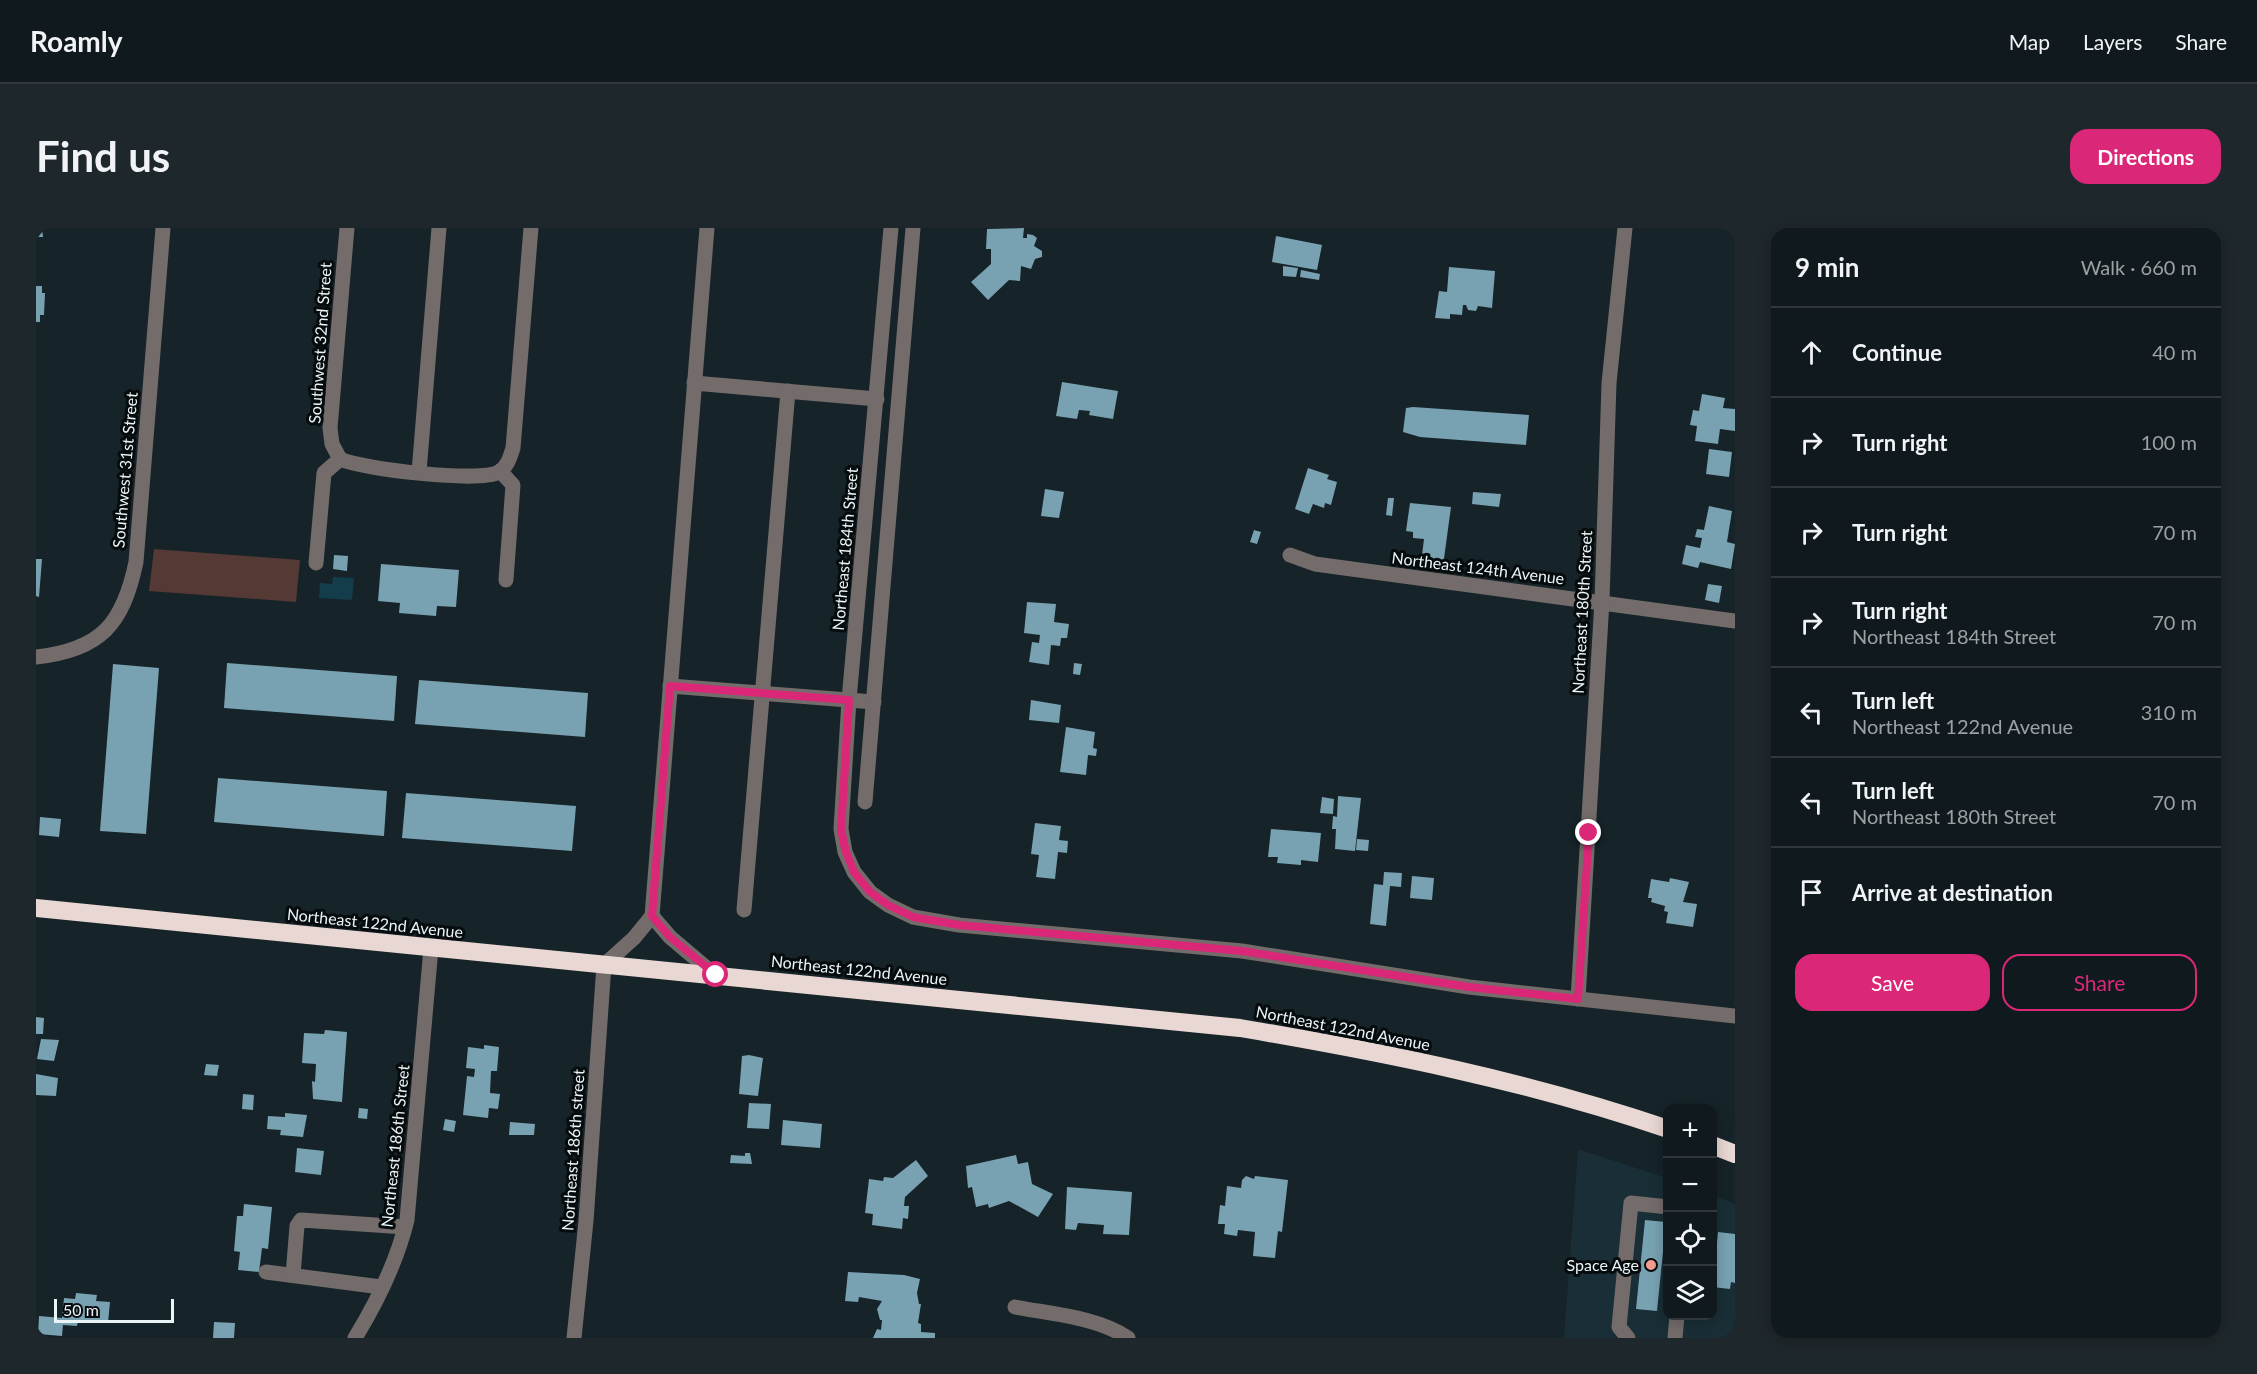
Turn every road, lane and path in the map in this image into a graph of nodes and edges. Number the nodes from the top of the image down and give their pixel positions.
1 (163, 228) edge
2 (347, 228) edge
3 (439, 228) edge
4 (531, 228) edge
5 (707, 228) edge
6 (891, 228) edge
7 (913, 228) edge
8 (1625, 228) edge
9 (694, 383) junction
10 (788, 391) junction
11 (877, 399) junction
12 (340, 459) junction
13 (500, 471) junction
14 (419, 472) junction
15 (1290, 555) dead end
16 (316, 562) dead end
17 (506, 580) dead end
18 (1602, 601) junction
19 (1735, 621) edge
20 (36, 657) edge
21 (670, 686) junction
22 (762, 693) junction
23 (849, 700) junction
24 (874, 702) junction
25 (866, 802) dead end
26 (36, 908) edge
27 (744, 910) dead end
28 (652, 916) junction
29 (431, 948) junction
30 (604, 965) junction
31 (716, 975) junction
32 (1578, 999) junction
33 (1735, 1016) edge
34 (1663, 1127) edge
35 (1722, 1145) edge
36 (1735, 1154) edge
37 (1663, 1206) edge
38 (405, 1227) junction
39 (266, 1272) dead end
40 (293, 1275) junction
41 (381, 1287) junction
42 (1015, 1307) dead end
43 (1677, 1320) edge
44 (355, 1338) edge
45 (574, 1338) edge
46 (1128, 1338) edge
47 (1628, 1338) edge
48 (1675, 1338) edge

1 - 20 street, Southwest 31st Street
2 - 12 street, Southwest 32nd Street
3 - 14 street
4 - 13 street
5 - 9 street
6 - 11 street, Northeast 184th Street
7 - 24 street
8 - 18 street, Northeast 180th Street
9 - 10 street
9 - 21 street
10 - 11 street
10 - 22 street
11 - 23 street, Northeast 184th Street
12 - 14 street
12 - 16 street
13 - 14 street
13 - 17 street
15 - 18 street, Northeast 124th Avenue
18 - 19 street, Northeast 124th Avenue
18 - 32 street, Northeast 180th Street
21 - 22 street
21 - 28 street
22 - 23 street
22 - 27 street
23 - 24 street
23 - 32 street, Northeast 184th Street
24 - 25 street
26 - 29 highway, Northeast 122nd Avenue
28 - 30 street
28 - 31 street
29 - 30 highway, Northeast 122nd Avenue
29 - 38 street, Northeast 186th Street
30 - 31 highway, Northeast 122nd Avenue
30 - 45 street, Northeast 186th street
31 - 34 highway, Northeast 122nd Avenue
32 - 33 street
35 - 36 highway
37 - 47 street
38 - 40 street
38 - 41 street, Northeast 186th Street
39 - 40 street
40 - 41 street
41 - 44 street, Northeast 186th Street
42 - 46 street
43 - 48 street

